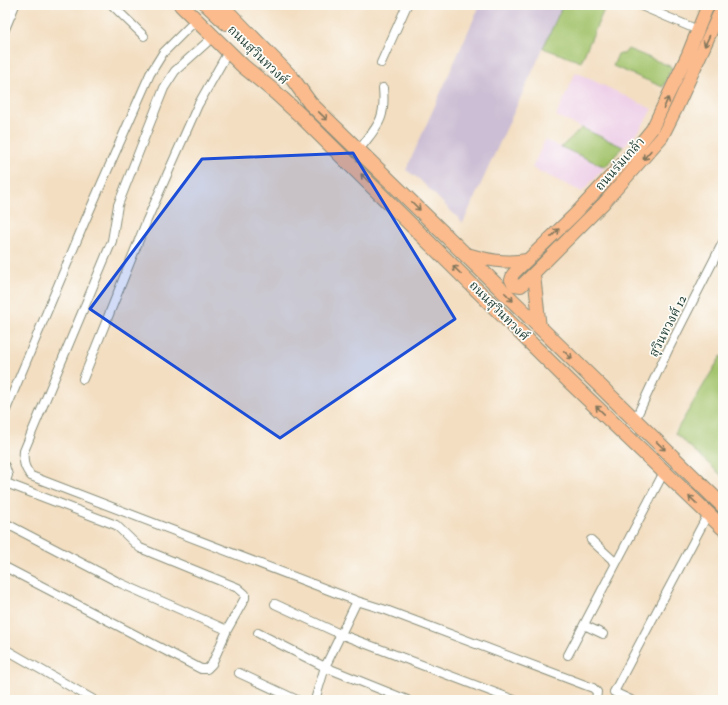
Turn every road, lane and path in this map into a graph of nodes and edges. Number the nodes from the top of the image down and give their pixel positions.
1 (16, 5) edge
2 (112, 5) edge
3 (181, 5) edge
4 (192, 5) edge
5 (207, 5) edge
6 (220, 5) edge
7 (407, 5) edge
8 (639, 5) edge
9 (708, 5) edge
10 (723, 5) edge
11 (196, 20) junction
12 (5, 29) edge
13 (698, 30) junction
14 (144, 36) dead end
15 (212, 37) junction
16 (236, 47) junction
17 (381, 63) dead end
18 (383, 88) dead end
19 (310, 104) junction
20 (359, 150) junction
21 (723, 242) edge
22 (467, 254) junction
23 (527, 260) junction
24 (534, 275) junction
25 (540, 328) junction
26 (83, 379) dead end
27 (5, 412) edge
28 (635, 420) junction
29 (5, 466) edge
30 (664, 472) junction
31 (5, 483) edge
32 (723, 506) edge
33 (708, 514) junction
34 (5, 523) edge
35 (722, 528) edge
36 (591, 540) dead end
37 (616, 563) junction
38 (5, 567) edge
39 (356, 601) junction
40 (275, 604) dead end
41 (584, 625) junction
42 (227, 630) junction
43 (258, 633) dead end
44 (340, 634) junction
45 (603, 634) dead end
46 (5, 649) edge
47 (568, 655) dead end
48 (325, 667) junction
49 (239, 673) dead end
50 (94, 700) edge
51 (297, 700) edge
52 (315, 700) edge
53 (407, 700) edge
54 (514, 700) edge
55 (596, 700) edge
56 (631, 700) edge

1 - 12 street
2 - 14 street
3 - 11 highway, ถนนสุวินทวงศ์
4 - 16 highway, ถนนสุวินทวงศ์
5 - 16 highway, ถนนสุวินทวงศ์
6 - 19 highway, ถนนสุวินทวงศ์
7 - 17 street
8 - 13 street
9 - 13 main road, ถนนร่มเกล้า
10 -> 24 main road, ถนนร่มเกล้า
11 - 15 highway, ถนนสุวินทวงศ์
11 - 27 street
23 -> 13 main road, ถนนร่มเกล้า
15 - 16 highway, ถนนสุวินทวงศ์
15 - 39 street
16 - 19 highway, ถนนสุวินทวงศ์
16 - 26 street
30 -> 16 highway, ถนนสุวินทวงศ์
18 - 20 street
19 -> 20 highway, ถนนสุวินทวงศ์
20 -> 22 highway, ถนนสุวินทวงศ์
21 - 28 street, สุวินทวงศ์ 12
22 - 23 main road
22 -> 25 highway, ถนนสุวินทวงศ์
23 - 24 main road, ถนนร่มเกล้า
24 - 25 main road
25 -> 28 highway, ถนนสุวินทวงศ์
28 -> 32 highway, ถนนสุวินทวงศ์
29 - 31 street
33 -> 30 highway, ถนนสุวินทวงศ์
30 - 37 street
31 - 42 street
33 - 35 highway, ถนนสุวินทวงศ์
33 - 56 street
34 - 42 street
36 - 37 street
37 - 41 street
38 - 42 street
39 - 44 street
39 - 55 street
40 - 44 street
41 - 45 street
41 - 47 street
43 - 48 street
44 - 48 street
44 - 54 street
46 - 50 street
48 - 52 street
48 - 53 street
49 - 51 street

